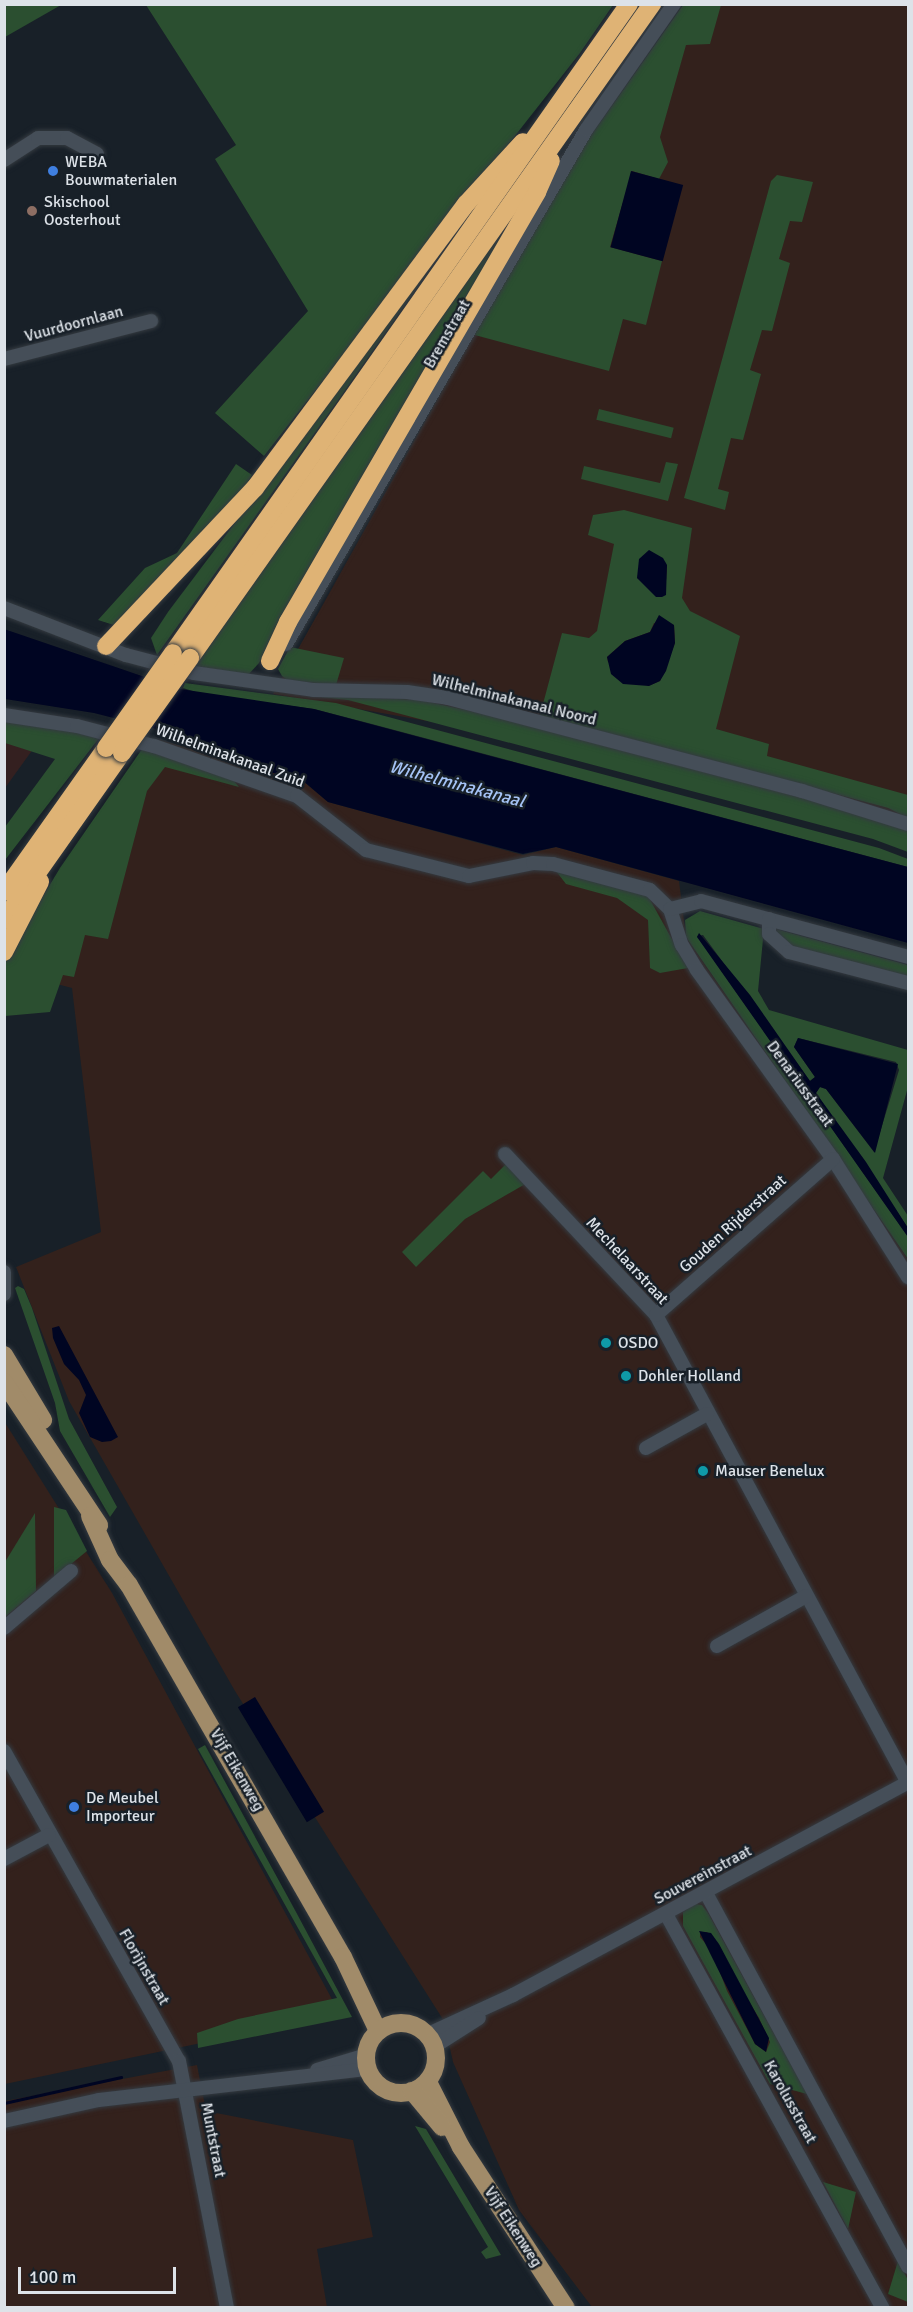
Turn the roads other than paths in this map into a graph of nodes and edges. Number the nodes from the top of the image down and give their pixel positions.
1 (629, 4) edge
2 (652, 4) edge
3 (674, 4) edge
4 (552, 114) junction
5 (566, 126) junction
6 (97, 154) dead end
7 (5, 157) edge
8 (151, 321) dead end
9 (4, 359) edge
10 (4, 608) edge
11 (106, 646) junction
12 (182, 655) junction
13 (270, 661) junction
14 (268, 684) junction
15 (4, 715) edge
16 (114, 751) junction
17 (909, 824) edge
18 (54, 850) junction
19 (23, 866) junction
20 (4, 881) edge
21 (4, 892) edge
22 (670, 909) junction
23 (770, 919) junction
24 (4, 920) edge
25 (4, 952) edge
26 (909, 957) edge
27 (909, 983) edge
28 (504, 1154) dead end
29 (833, 1159) junction
30 (4, 1272) edge
31 (909, 1277) edge
32 (4, 1294) edge
33 (656, 1315) junction
34 (4, 1354) edge
35 (4, 1382) edge
36 (707, 1414) junction
37 (646, 1448) dead end
38 (69, 1479) junction
39 (71, 1571) dead end
40 (806, 1596) junction
41 (4, 1628) edge
42 (717, 1646) dead end
43 (4, 1751) edge
44 (908, 1783) edge
45 (49, 1835) junction
46 (4, 1859) edge
47 (706, 1893) junction
48 (666, 1914) junction
49 (385, 2027) junction
50 (431, 2040) junction
51 (367, 2062) junction
52 (420, 2087) junction
53 (187, 2090) junction
54 (4, 2121) edge
55 (909, 2267) edge
56 (227, 2307) edge
57 (566, 2307) edge
58 (883, 2307) edge

1 - 4 highway
2 - 5 highway
3 - 13 street, Bremstraat
4 - 11 highway
4 - 12 highway
5 - 12 highway
5 - 13 highway
6 - 7 street
8 - 9 street, Vuurdoornlaan
10 - 11 street, Wilhelminakanaal Noord
11 - 14 street, Wilhelminakanaal Noord
12 - 16 highway, bridge
13 - 14 street
14 - 17 street, Wilhelminakanaal Noord
15 - 22 street, Wilhelminakanaal Zuid
16 - 18 highway
16 - 19 highway
18 - 24 highway
18 - 25 highway
19 - 20 highway
19 - 21 highway
22 - 23 street
22 - 29 street, Denariusstraat
23 - 26 street
23 - 27 street
28 - 33 street, Mechelaarstraat
29 - 31 street, Denariusstraat
29 - 33 street, Gouden Rijderstraat
30 - 32 street
33 - 36 street, Mechelaarstraat
34 - 38 main road, Vijf Eikenweg
35 - 38 main road, Vijf Eikenweg
36 - 37 street
36 - 40 street, Mechelaarstraat
38 - 49 main road, Vijf Eikenweg
39 - 41 street
40 - 42 street
40 - 44 street, Mechelaarstraat
43 - 45 street, Florijnstraat
44 - 47 street, Souvereinstraat
45 - 46 street
45 - 53 street, Florijnstraat
47 - 48 street, Souvereinstraat
47 - 55 street, Karolusstraat
48 - 50 street, Souvereinstraat
48 - 58 street, Karolusstraat
49 - 50 main road
49 - 51 main road
50 - 52 main road
51 - 52 main road
51 - 53 street
52 - 57 main road, Vijf Eikenweg
53 - 54 street, Muntstraat
53 - 56 street, Muntstraat

